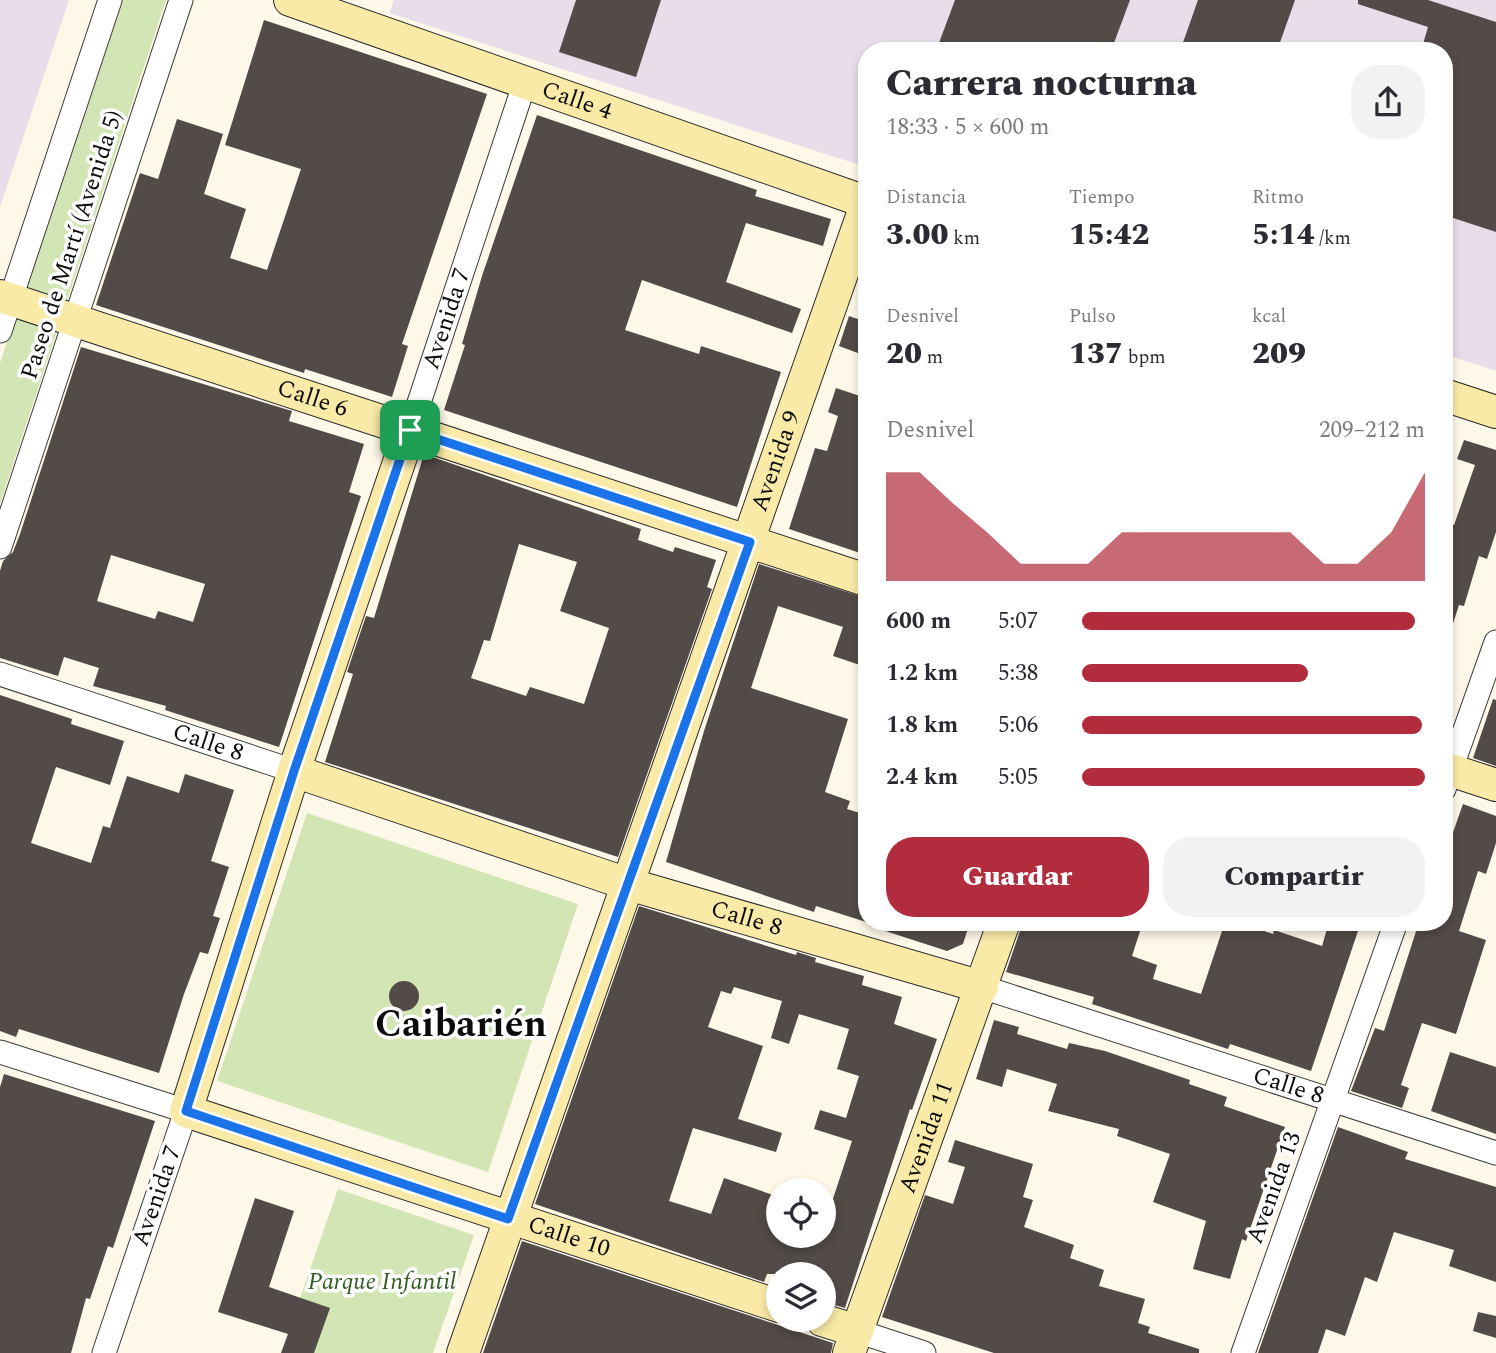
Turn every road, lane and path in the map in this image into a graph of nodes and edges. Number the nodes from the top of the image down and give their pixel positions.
1 (110, 0) edge
2 (181, 0) edge
3 (290, 0) edge
4 (525, 82) junction
5 (858, 200) edge
6 (858, 226) edge
7 (5, 298) edge
8 (75, 321) junction
9 (0, 331) edge
10 (1453, 398) edge
11 (1496, 412) edge
12 (410, 430) junction
13 (750, 542) junction
14 (0, 547) edge
15 (858, 577) edge
16 (1496, 642) edge
17 (0, 674) edge
18 (1453, 757) edge
19 (294, 771) junction
20 (1453, 777) edge
21 (1496, 785) edge
22 (628, 884) junction
23 (1001, 931) edge
24 (1393, 931) edge
25 (982, 987) junction
26 (0, 1052) edge
27 (1333, 1100) junction
28 (186, 1111) junction
29 (1496, 1153) edge
30 (508, 1219) junction
31 (766, 1302) edge
32 (836, 1330) edge
33 (853, 1342) edge
34 (104, 1353) edge
35 (463, 1353) edge
36 (925, 1353) edge
37 (1242, 1353) edge

1 - 7 street, Paseo de Martí (Avenida 5)
2 - 8 street, Paseo de Martí (Avenida 5)
3 - 4 street, Calle 4
4 - 5 street, Calle 4
4 - 12 street, Avenida 7
6 - 13 street, Avenida 9
7 - 8 street, Calle 6
7 - 9 street, Paseo de Martí (Avenida 5)
8 - 12 street, Calle 6
8 - 14 street, Paseo de Martí (Avenida 5)
10 - 11 street
12 - 13 street, Calle 6
12 - 19 street, Avenida 7
13 - 15 street, Calle 6
13 - 22 street, Avenida 9
16 - 18 street
17 - 19 street, Calle 8
19 - 22 street, Calle 8
19 - 28 street, Avenida 7
20 - 21 street
22 - 25 street, Calle 8
22 - 30 street, Avenida 9
23 - 25 street, Avenida 11
24 - 27 street, Avenida 13
25 - 27 street, Calle 8
25 - 33 street, Avenida 11
26 - 28 street, Calle 10
27 - 29 street, Calle 8
27 - 37 street, Avenida 13
28 - 30 street, Calle 10
28 - 34 street, Avenida 7
30 - 31 street, Calle 10
30 - 35 street, Avenida 9
32 - 33 street
33 - 36 street

